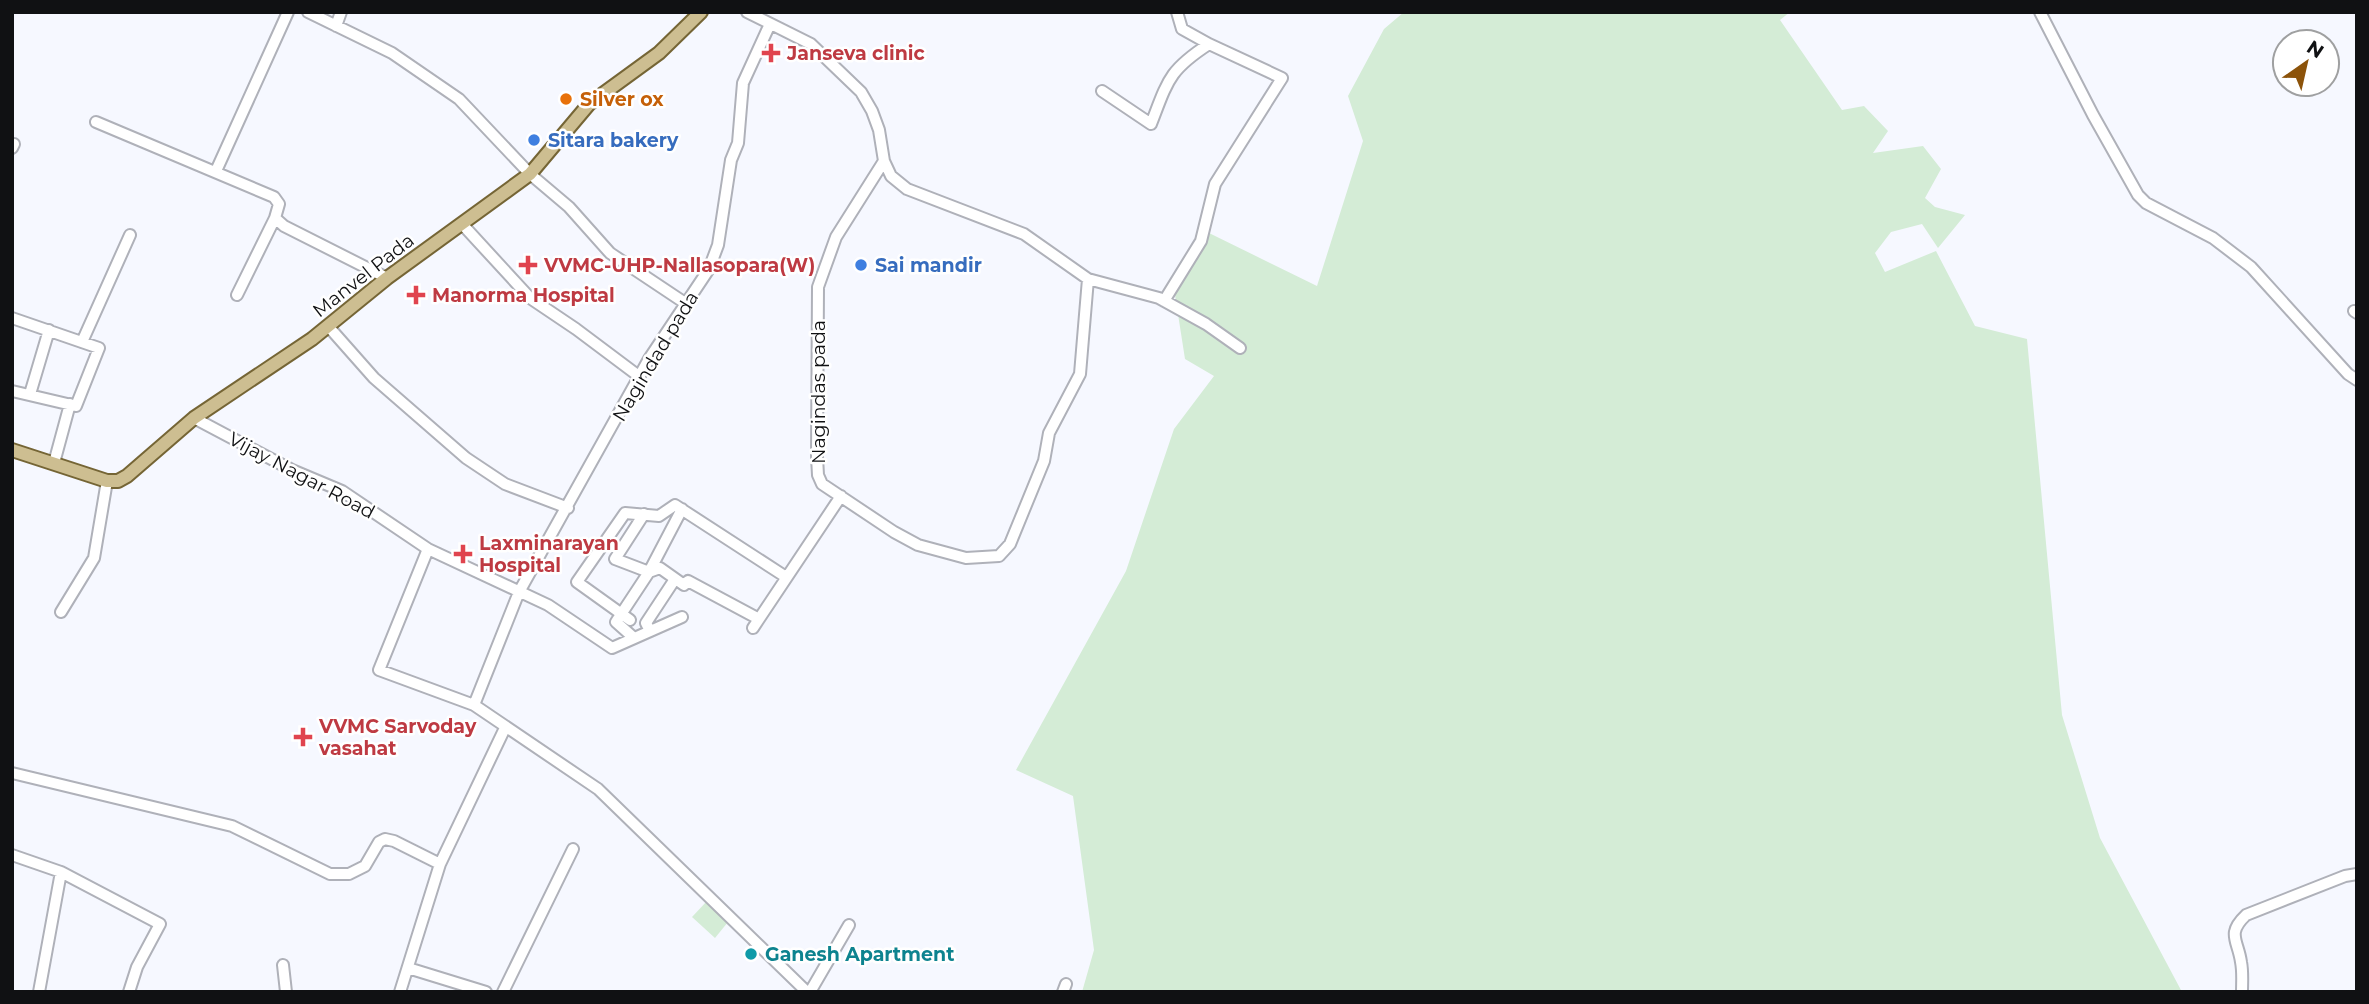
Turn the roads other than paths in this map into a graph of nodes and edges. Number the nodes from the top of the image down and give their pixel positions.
1 (288, 12) edge
2 (308, 12) edge
3 (341, 12) edge
4 (701, 12) edge
5 (747, 12) edge
6 (1177, 12) edge
7 (2040, 12) edge
8 (769, 24) junction
9 (336, 26) junction
10 (1209, 44) junction
11 (1102, 91) dead end
12 (96, 122) dead end
13 (884, 161) junction
14 (216, 171) junction
15 (530, 174) junction
16 (275, 218) junction
17 (462, 224) junction
18 (130, 235) dead end
19 (387, 278) junction
20 (1088, 279) junction
21 (237, 295) dead end
22 (1164, 301) junction
23 (685, 303) junction
24 (12, 318) edge
25 (328, 326) junction
26 (49, 330) junction
27 (82, 342) junction
28 (1240, 348) dead end
29 (639, 377) junction
30 (2357, 380) edge
31 (12, 391) edge
32 (30, 394) junction
33 (70, 404) junction
34 (194, 418) junction
35 (12, 450) edge
36 (54, 463) junction
37 (107, 481) junction
38 (841, 496) junction
39 (568, 508) junction
40 (682, 509) junction
41 (644, 513) junction
42 (428, 549) junction
43 (649, 572) junction
44 (786, 577) junction
45 (675, 579) junction
46 (519, 592) junction
47 (61, 612) dead end
48 (626, 616) junction
49 (682, 617) dead end
50 (650, 631) junction
51 (634, 638) junction
52 (474, 705) junction
53 (505, 728) junction
54 (12, 774) edge
55 (573, 849) dead end
56 (12, 855) edge
57 (440, 864) junction
58 (61, 872) junction
59 (2357, 874) edge
60 (849, 925) dead end
61 (283, 965) dead end
62 (408, 968) junction
63 (39, 992) edge
64 (129, 992) edge
65 (286, 992) edge
66 (400, 992) edge
67 (486, 992) edge
68 (503, 992) edge
69 (808, 992) edge
70 (2242, 992) edge

1 - 14 street
2 - 9 street
3 - 9 street
4 - 15 main road, Manvel Pada
5 - 8 street
6 - 10 street
7 - 30 street
8 - 13 street
8 - 23 street, Nagindad pada
9 - 15 street
10 - 11 street
10 - 22 street
12 - 14 street
13 - 20 street
13 - 38 street, Nagindas pada
14 - 16 street
15 - 17 main road, Manvel Pada
15 - 23 street
16 - 19 street
16 - 21 street
17 - 19 main road, Manvel Pada
17 - 29 street
18 - 27 street
19 - 25 main road, Manvel Pada
20 - 22 street
20 - 38 street, Nagindas pada
22 - 28 street
23 - 29 street, Nagindad pada
24 - 26 street
25 - 34 main road, Manvel Pada
25 - 39 street
26 - 27 street
26 - 32 street
27 - 33 street
29 - 39 street, Nagindad pada
31 - 32 street
32 - 33 street
33 - 36 street
34 - 37 main road, Manvel Pada
34 - 42 street, Vijay Nagar Road
35 - 36 main road
36 - 37 main road
37 - 47 street
38 - 44 street
39 - 46 street, Nagindad pada
40 - 41 street
40 - 43 street
40 - 44 street
41 - 43 street
41 - 48 street
42 - 46 street, Vijay Nagar Road
42 - 52 street
43 - 45 street
43 - 48 street
44 - 45 street
45 - 50 street
46 - 51 street, Vijay Nagar Road
46 - 52 street, Nagindad pada
48 - 51 street
49 - 50 street
50 - 51 street
52 - 53 street
53 - 57 street
53 - 69 street
54 - 57 street
55 - 68 street
56 - 58 street
57 - 62 street
58 - 63 street
58 - 64 street
59 - 70 street
60 - 69 street
61 - 65 street
62 - 66 street
62 - 67 street

